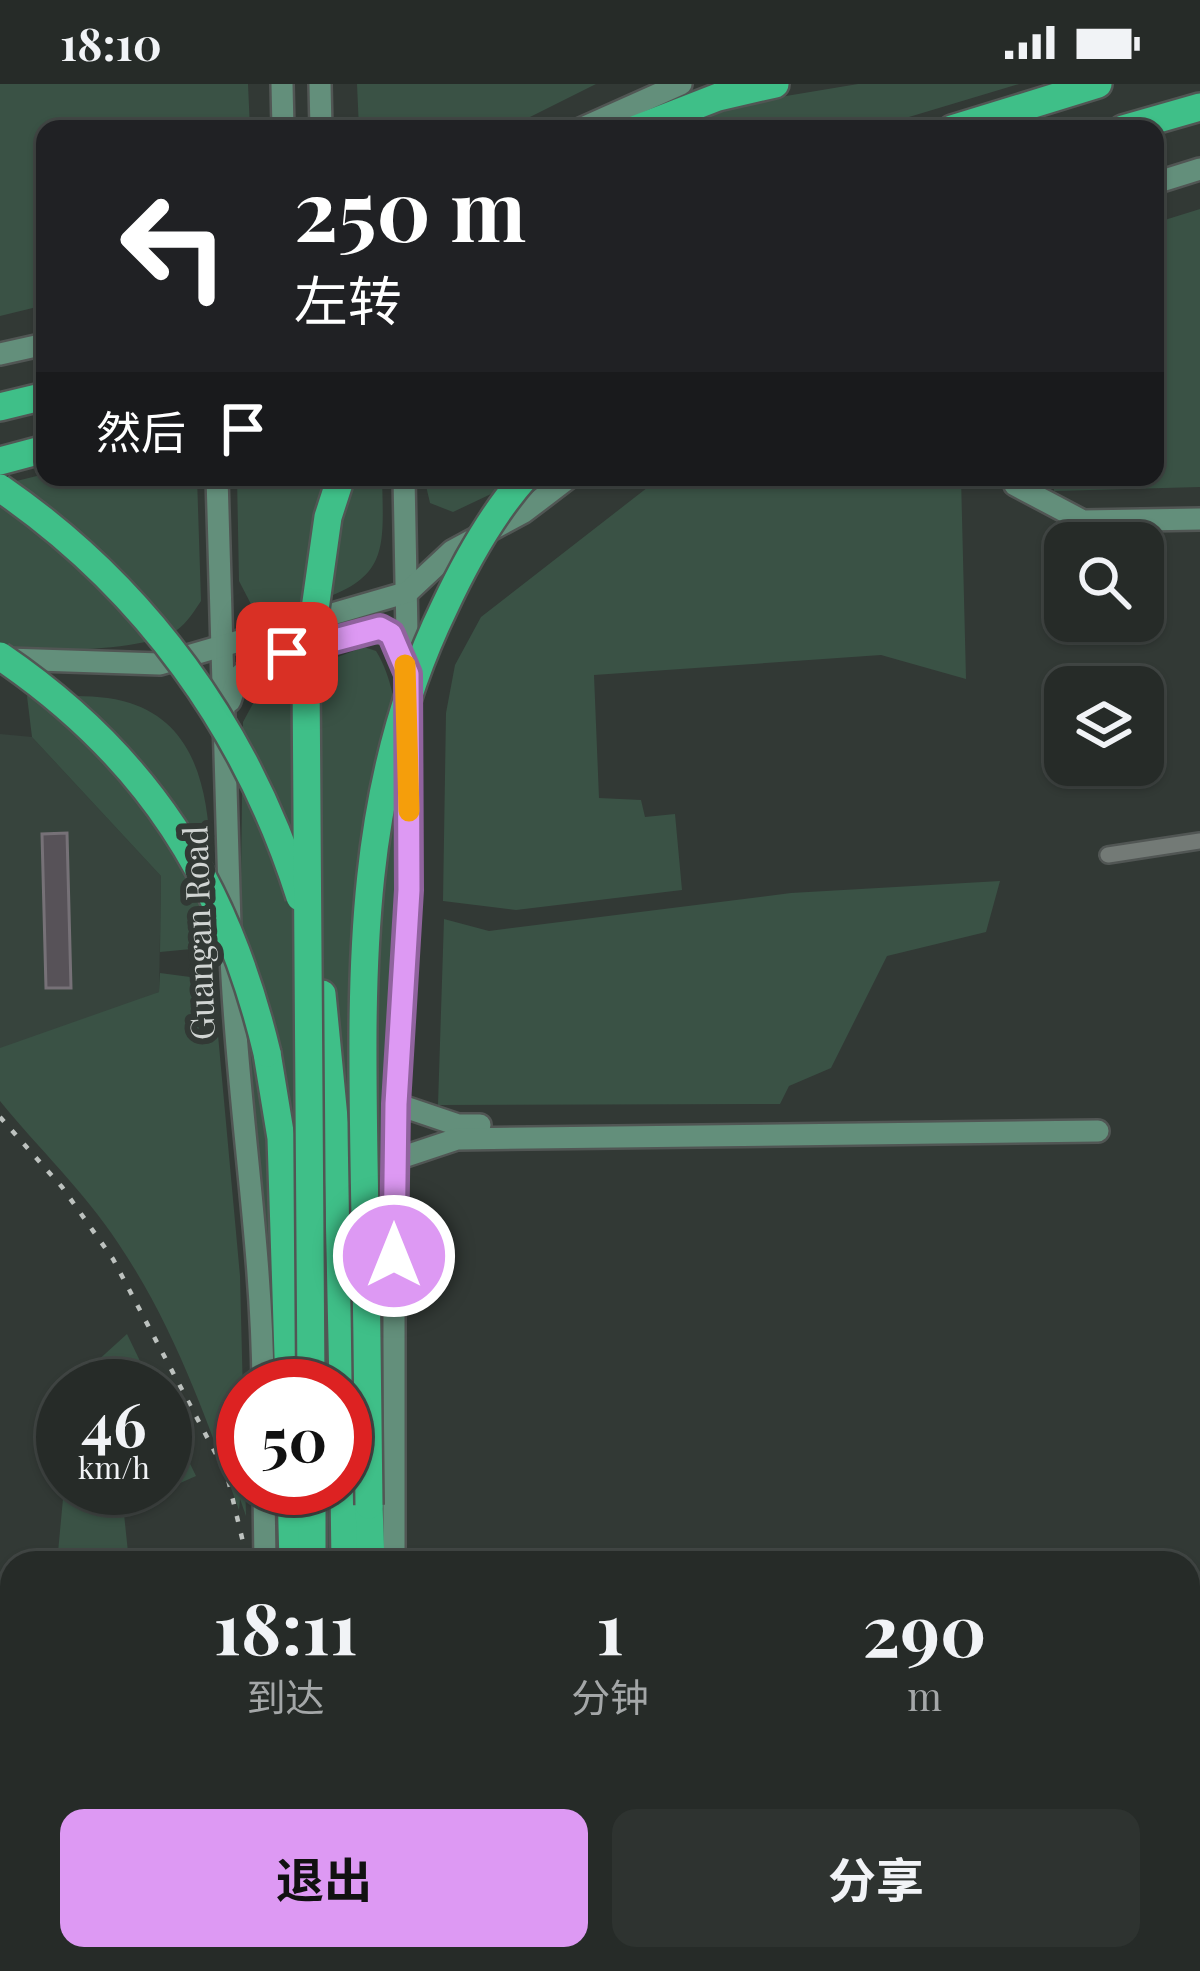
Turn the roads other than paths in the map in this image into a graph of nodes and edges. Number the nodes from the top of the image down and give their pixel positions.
1 (282, 84) edge
2 (320, 84) edge
3 (681, 84) edge
4 (775, 84) edge
5 (1098, 84) edge
6 (1200, 110) edge
7 (283, 120) edge
8 (321, 120) edge
9 (600, 120) edge
10 (659, 120) edge
11 (981, 120) edge
12 (1159, 120) edge
13 (1164, 125) edge
14 (1200, 169) edge
15 (1164, 180) edge
16 (36, 346) edge
17 (0, 354) edge
18 (36, 398) edge
19 (0, 407) edge
20 (36, 451) edge
21 (0, 460) edge
22 (217, 486) edge
23 (338, 486) edge
24 (404, 486) edge
25 (519, 486) edge
26 (558, 486) edge
27 (1019, 486) edge
28 (0, 488) edge
29 (1200, 519) edge
30 (408, 592) junction
31 (224, 648) junction
32 (0, 657) edge
33 (408, 674) junction
34 (225, 719) junction
35 (1200, 841) edge
36 (1108, 854) dead end
37 (396, 1104) junction
38 (394, 1160) junction
39 (263, 1359) edge
40 (288, 1359) edge
41 (311, 1359) edge
42 (342, 1359) edge
43 (265, 1515) edge
44 (292, 1515) edge
45 (312, 1515) edge
46 (344, 1515) edge
47 (267, 1551) edge
48 (293, 1551) edge
49 (312, 1551) edge
50 (345, 1551) edge
51 (370, 1551) edge
52 (394, 1551) edge

1 - 7 main road
2 - 8 main road
3 - 9 main road
4 - 10 highway
5 - 11 highway
6 - 12 highway
6 - 13 highway
14 - 15 main road
16 - 17 main road
18 - 19 highway
20 - 21 highway
22 - 31 main road, Guangan Road
23 - 41 highway, bridge
24 - 30 main road
25 - 51 highway, bridge
26 - 30 main road
27 - 29 main road
28 - 42 highway, bridge
30 - 31 main road
30 - 33 main road
31 - 32 main road
31 - 34 main road, Guangan Road
32 - 40 highway, bridge
33 - 34 main road
33 - 37 main road
34 - 39 main road, Guangan Road
35 - 36 street
37 - 38 main road
37 - 38 main road
38 - 52 main road
43 - 47 main road
44 - 48 highway
45 - 49 highway
46 - 50 highway

